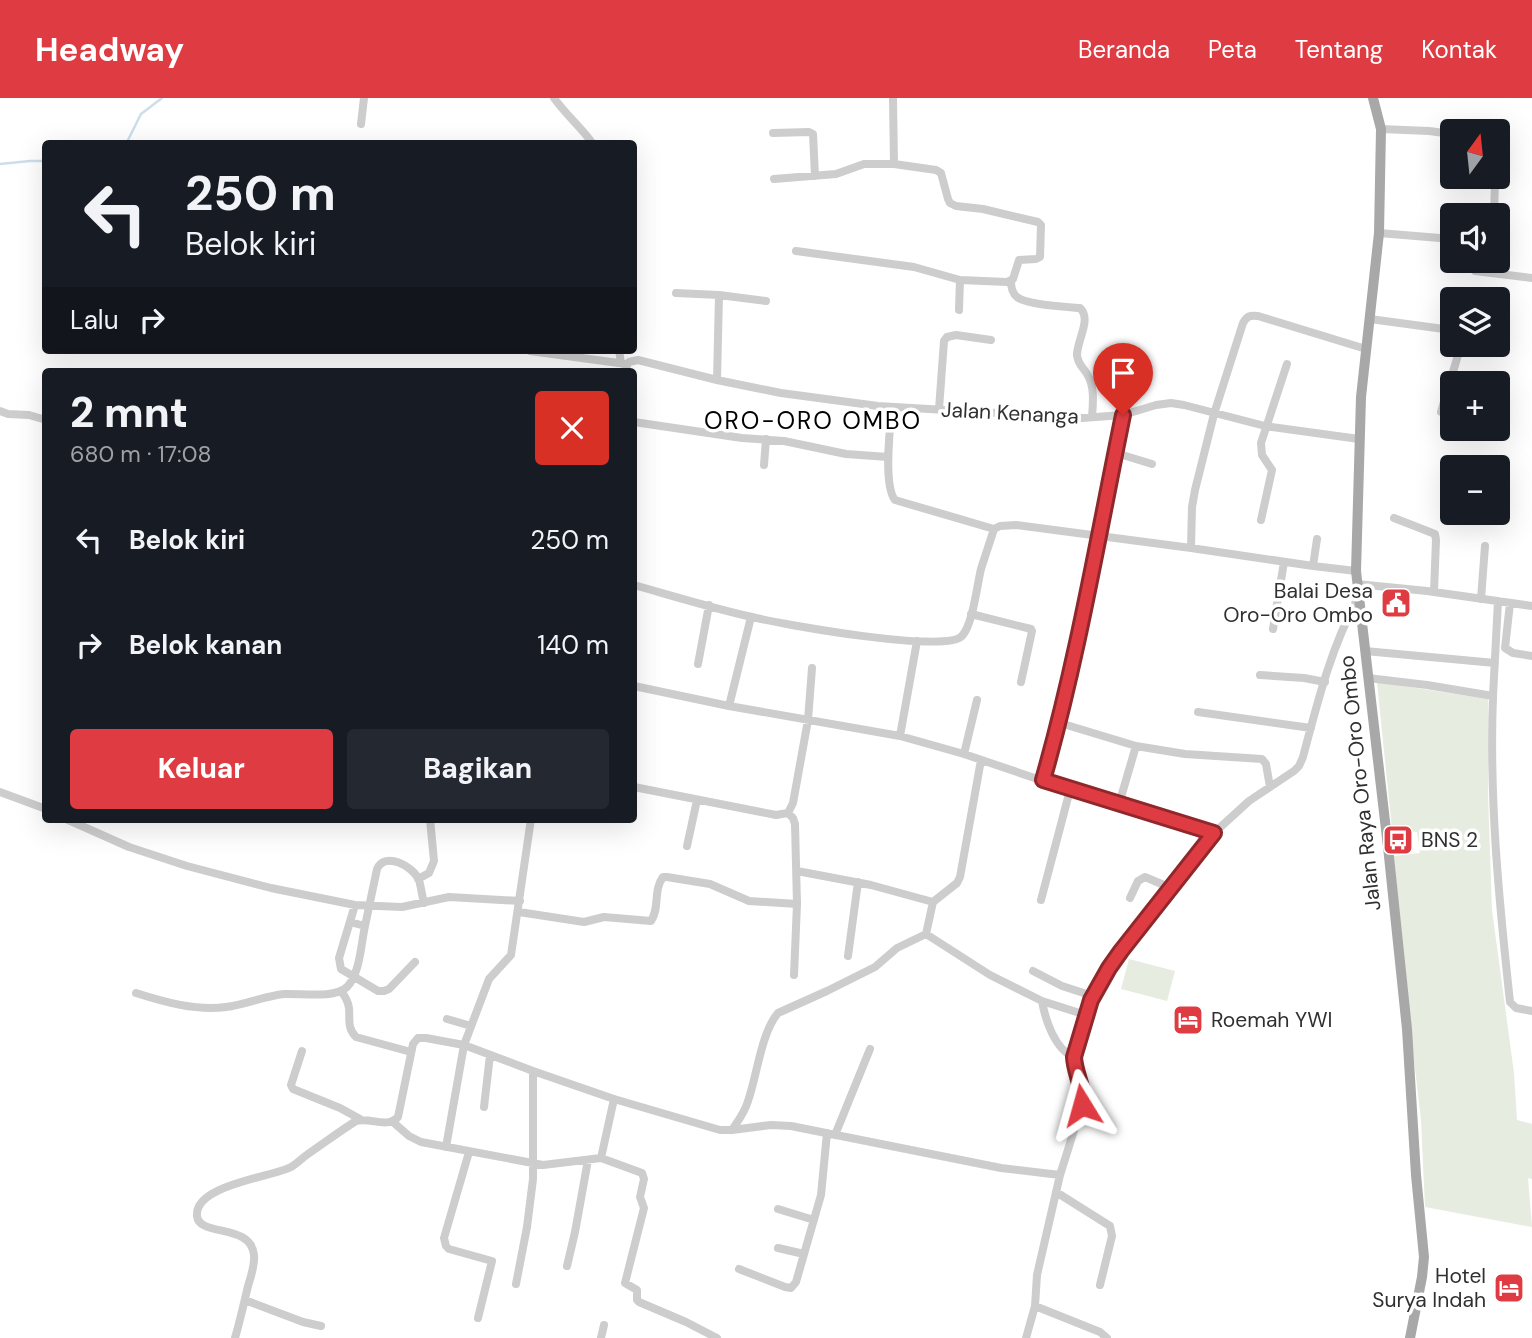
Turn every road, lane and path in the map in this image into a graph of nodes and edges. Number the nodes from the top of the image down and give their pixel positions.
1 (364, 98) edge
2 (554, 98) edge
3 (893, 98) edge
4 (1373, 98) edge
5 (361, 124) dead end
6 (1381, 130) junction
7 (773, 132) dead end
8 (1440, 132) edge
9 (590, 140) edge
10 (894, 164) junction
11 (816, 176) junction
12 (774, 179) dead end
13 (1379, 233) junction
14 (1440, 238) edge
15 (796, 251) dead end
16 (1491, 273) edge
17 (1532, 278) edge
18 (960, 280) junction
19 (1010, 281) junction
20 (676, 293) dead end
21 (719, 295) junction
22 (765, 301) dead end
23 (959, 310) dead end
24 (1370, 319) junction
25 (1440, 328) edge
26 (991, 340) dead end
27 (1366, 348) junction
28 (549, 354) edge
29 (1287, 364) dead end
30 (624, 366) edge
31 (717, 380) junction
32 (1128, 380) dead end
33 (892, 407) junction
34 (939, 409) junction
35 (0, 411) edge
36 (1214, 414) junction
37 (1123, 415) junction
38 (1092, 417) junction
39 (42, 419) edge
40 (637, 422) edge
41 (1265, 426) junction
42 (766, 439) junction
43 (1359, 439) junction
44 (1116, 453) junction
45 (888, 457) junction
46 (1152, 464) dead end
47 (764, 465) dead end
48 (1394, 518) dead end
49 (1261, 520) dead end
50 (995, 529) junction
51 (1098, 536) junction
52 (1317, 539) dead end
53 (1485, 546) dead end
54 (1191, 548) junction
55 (1283, 562) junction
56 (1313, 566) junction
57 (1356, 570) junction
58 (1357, 584) junction
59 (637, 586) edge
60 (1434, 592) junction
61 (1359, 598) junction
62 (1481, 599) junction
63 (1498, 601) junction
64 (1510, 603) junction
65 (709, 605) junction
66 (1532, 606) edge
67 (971, 614) junction
68 (751, 617) junction
69 (1344, 626) junction
70 (1273, 629) dead end
71 (1362, 629) junction
72 (917, 641) junction
73 (1365, 651) junction
74 (1532, 656) edge
75 (1495, 663) junction
76 (698, 664) dead end
77 (812, 668) dead end
78 (1260, 675) dead end
79 (1368, 678) junction
80 (1021, 682) dead end
81 (1325, 682) junction
82 (637, 687) edge
83 (1493, 696) junction
84 (977, 701) dead end
85 (729, 706) junction
86 (1198, 712) dead end
87 (808, 720) junction
88 (1060, 723) junction
89 (1311, 728) junction
90 (900, 737) junction
91 (1136, 746) junction
92 (964, 754) junction
93 (981, 760) junction
94 (1043, 780) junction
95 (1270, 787) junction
96 (637, 788) edge
97 (1070, 790) junction
98 (0, 792) edge
99 (697, 800) junction
100 (1119, 804) junction
101 (42, 808) edge
102 (788, 813) junction
103 (75, 823) edge
104 (430, 823) edge
105 (530, 823) edge
106 (1214, 833) junction
107 (687, 846) dead end
108 (797, 870) junction
109 (418, 879) junction
110 (858, 882) junction
111 (1171, 888) junction
112 (1130, 898) dead end
113 (1041, 900) dead end
114 (520, 901) junction
115 (933, 902) junction
116 (424, 903) junction
117 (797, 904) junction
118 (355, 905) junction
119 (370, 905) junction
120 (519, 912) junction
121 (350, 922) junction
122 (365, 926) junction
123 (926, 934) junction
124 (848, 956) dead end
125 (415, 962) dead end
126 (1033, 971) dead end
127 (794, 975) dead end
128 (355, 977) junction
129 (341, 991) junction
130 (136, 993) dead end
131 (1093, 996) junction
132 (1042, 1001) junction
133 (1532, 1011) edge
134 (1086, 1015) junction
135 (447, 1019) dead end
136 (471, 1026) junction
137 (464, 1045) junction
138 (870, 1049) dead end
139 (302, 1051) dead end
140 (411, 1052) junction
141 (490, 1055) junction
142 (1074, 1057) junction
143 (533, 1071) junction
144 (614, 1099) junction
145 (484, 1107) dead end
146 (360, 1119) junction
147 (393, 1122) junction
148 (732, 1130) junction
149 (831, 1134) junction
150 (446, 1147) junction
151 (469, 1152) junction
152 (601, 1158) junction
153 (588, 1160) junction
154 (533, 1164) junction
155 (1059, 1175) junction
156 (1056, 1192) junction
157 (778, 1209) dead end
158 (814, 1220) junction
159 (778, 1248) dead end
160 (803, 1254) junction
161 (567, 1266) dead end
162 (739, 1269) dead end
163 (516, 1284) dead end
164 (1100, 1285) dead end
165 (245, 1300) junction
166 (1035, 1306) junction
167 (478, 1318) dead end
168 (604, 1325) dead end
169 (321, 1326) dead end
170 (236, 1338) edge
171 (601, 1338) edge
172 (717, 1338) edge
173 (1026, 1338) edge
174 (1107, 1338) edge
175 (1410, 1338) edge

1 - 5 street
2 - 9 street
3 - 10 street
4 - 6 main road, Jalan Raya Oro-Oro Ombo
6 - 8 street
6 - 13 main road, Jalan Raya Oro-Oro Ombo
7 - 11 street
10 - 11 street
10 - 19 street
11 - 12 street
13 - 14 street
13 - 24 main road, Jalan Raya Oro-Oro Ombo
15 - 18 street
16 - 17 street
18 - 19 street
18 - 23 street
19 - 38 street
20 - 21 street
21 - 22 street
21 - 31 street
24 - 25 street
24 - 27 main road, Jalan Raya Oro-Oro Ombo
26 - 34 street
27 - 36 street
27 - 43 main road, Jalan Raya Oro-Oro Ombo
28 - 30 street, Jalan Kenanga
29 - 41 street
30 - 31 street, Jalan Kenanga
31 - 33 street, Jalan Kenanga
32 - 37 street
33 - 34 street, Jalan Kenanga
33 - 45 street
34 - 38 street, Jalan Kenanga
35 - 39 street
36 - 37 street, Jalan Kenanga
36 - 41 street, Jalan Kenanga
36 - 54 street
37 - 38 street, Jalan Kenanga
37 - 44 street
40 - 42 street
41 - 43 street, Jalan Kenanga
41 - 49 street
42 - 45 street
42 - 47 street
43 - 57 main road, Jalan Raya Oro-Oro Ombo
44 - 46 street
44 - 51 street
45 - 50 street
48 - 60 street
50 - 51 street
50 - 67 street
51 - 54 street
51 - 88 street
52 - 56 street
53 - 62 street
54 - 55 street
55 - 56 street
55 - 70 street
56 - 57 street
57 - 58 main road, Jalan Raya Oro-Oro Ombo
58 - 60 street
58 - 61 main road, Jalan Raya Oro-Oro Ombo
59 - 65 street
60 - 62 street
61 - 69 street
61 - 71 main road, Jalan Raya Oro-Oro Ombo
62 - 63 street
63 - 64 street
63 - 75 street
64 - 66 street
64 - 74 street
65 - 68 street
65 - 76 street
67 - 72 street
67 - 80 street
68 - 72 street
68 - 85 street
69 - 71 street
69 - 81 street
71 - 73 main road, Jalan Raya Oro-Oro Ombo
72 - 90 street
73 - 75 street
73 - 79 main road, Jalan Raya Oro-Oro Ombo
75 - 83 street
77 - 87 street
78 - 81 street
79 - 83 street
79 - 175 main road, Jalan Raya Oro-Oro Ombo
81 - 89 street
82 - 85 street
83 - 133 street
84 - 92 street
85 - 87 street
86 - 89 street
87 - 90 street
87 - 102 street
88 - 91 street
88 - 94 street
89 - 95 street
90 - 92 street
91 - 95 street
91 - 100 street
92 - 93 street
93 - 94 street
93 - 115 street
94 - 97 street
95 - 106 street
96 - 99 street
97 - 100 street
97 - 113 street
98 - 101 street
99 - 102 street
99 - 107 street
100 - 106 street
102 - 108 street
103 - 118 street
104 - 109 street
105 - 114 street
106 - 111 street
108 - 110 street
108 - 117 street
109 - 116 street
109 - 119 street
110 - 115 street
110 - 124 street
111 - 112 street
111 - 131 street
114 - 116 street
114 - 120 street
115 - 123 street
116 - 119 street
117 - 120 street
117 - 127 street
118 - 119 street
118 - 121 street
119 - 122 street
120 - 136 street
121 - 122 street
121 - 128 street
122 - 128 street
123 - 132 street
123 - 148 street
125 - 128 street
126 - 131 street
128 - 129 street
129 - 130 street
129 - 140 street
131 - 134 street
132 - 134 street
132 - 142 street
134 - 142 street
135 - 136 street
136 - 137 street
137 - 140 street
137 - 141 street
137 - 150 street
138 - 149 street
139 - 146 street
140 - 147 street
141 - 143 street
141 - 145 street
142 - 155 street
143 - 144 street
143 - 154 street
144 - 148 street
144 - 152 street
146 - 147 street
146 - 165 street
147 - 150 street
148 - 149 street
149 - 155 street
149 - 158 street
150 - 151 street
151 - 154 street
151 - 167 street
152 - 153 street
152 - 172 street
153 - 154 street
153 - 161 street
154 - 163 street
155 - 156 street
156 - 164 street
156 - 166 street
157 - 158 street
158 - 160 street
159 - 160 street
160 - 162 street
165 - 169 street
165 - 170 street
166 - 173 street
166 - 174 street
168 - 171 street

